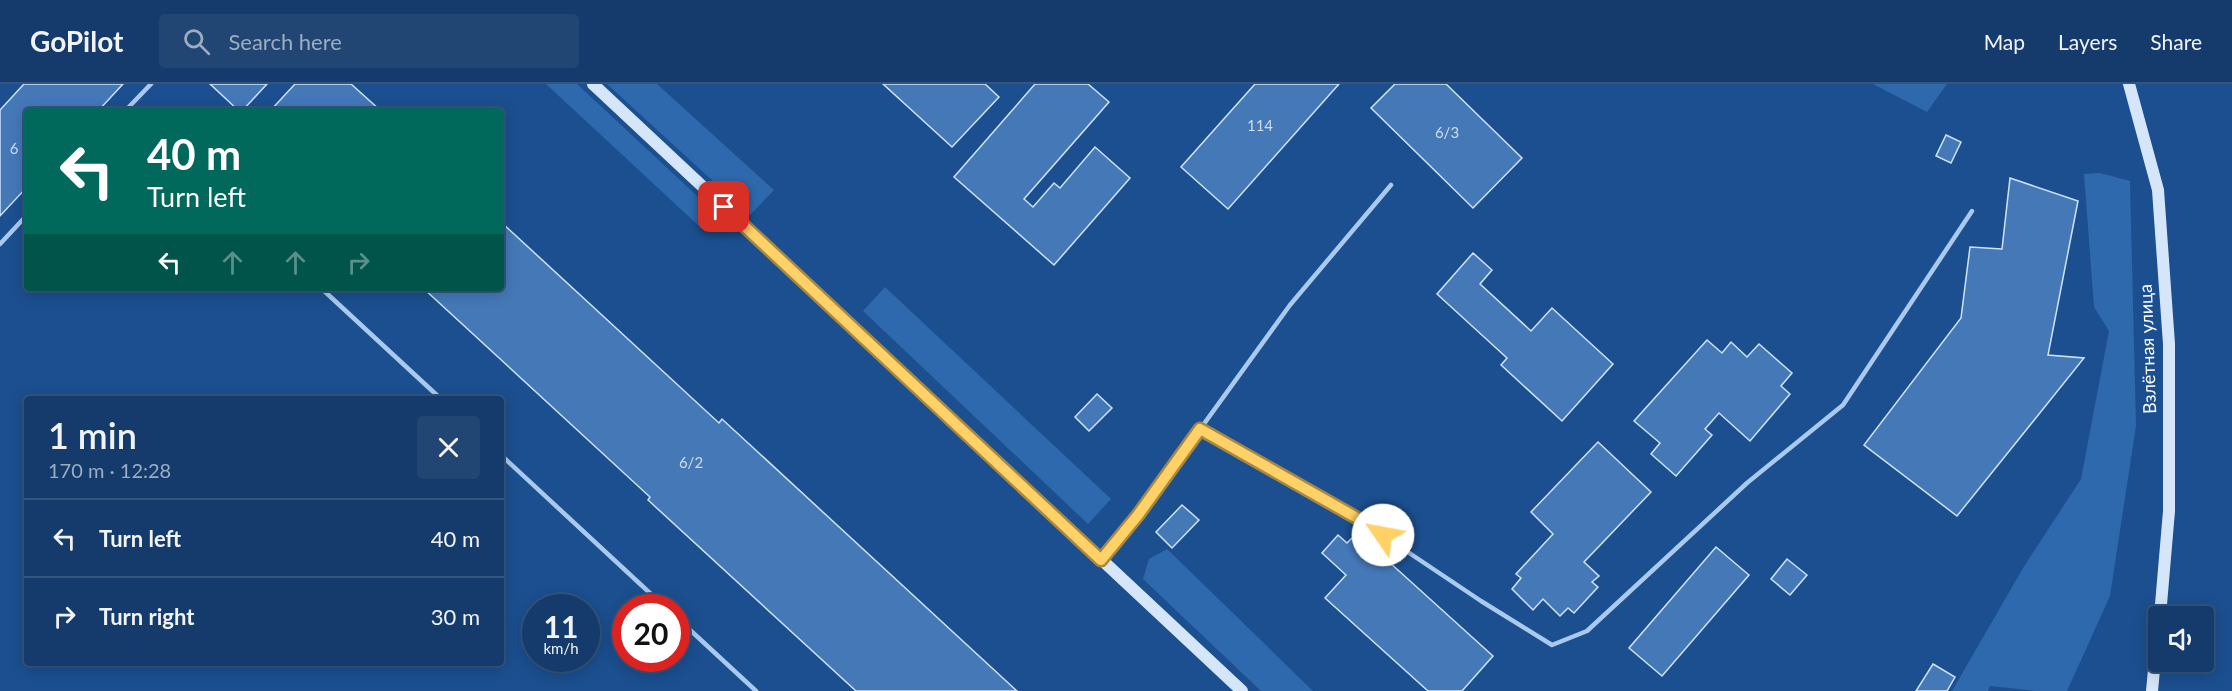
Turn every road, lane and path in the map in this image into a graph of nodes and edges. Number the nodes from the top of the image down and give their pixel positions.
1 (151, 84) edge
2 (593, 84) edge
3 (2129, 84) edge
4 (128, 108) edge
5 (1391, 185) dead end
6 (1972, 211) dead end
7 (24, 218) edge
8 (0, 244) edge
9 (324, 291) edge
10 (438, 396) edge
11 (1200, 429) junction
12 (504, 457) edge
13 (1101, 560) junction
14 (651, 594) edge
15 (2161, 606) edge
16 (690, 630) edge
17 (2154, 672) edge
18 (756, 691) edge
19 (1242, 691) edge
20 (2152, 691) edge

1 - 4 lane
2 - 13 street
3 - 15 street, Взлётная улица
5 - 11 lane
6 - 11 lane
7 - 8 lane
9 - 10 lane
11 - 13 lane
12 - 14 lane
13 - 19 street
16 - 18 lane
17 - 20 street

